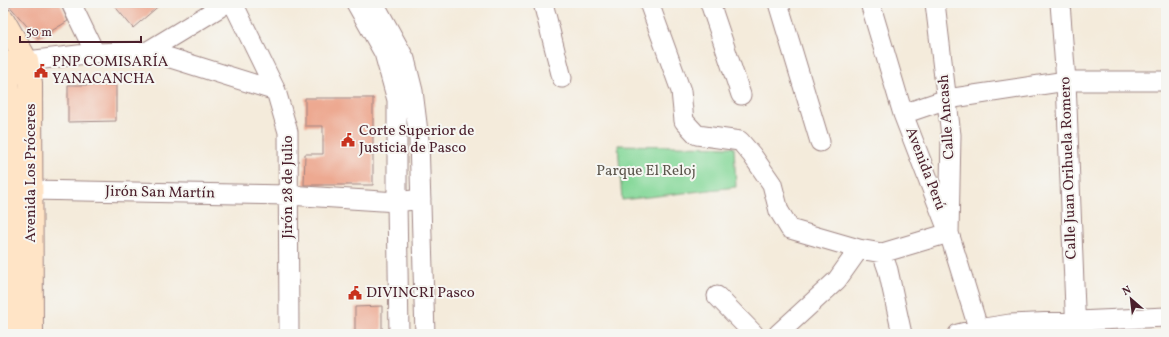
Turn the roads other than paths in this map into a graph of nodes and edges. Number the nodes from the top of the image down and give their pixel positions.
1 (71, 3) edge
2 (227, 3) edge
3 (233, 3) edge
4 (356, 3) edge
5 (542, 3) edge
6 (648, 3) edge
7 (710, 3) edge
8 (778, 3) edge
9 (870, 3) edge
10 (935, 3) edge
11 (1060, 3) edge
12 (374, 15) edge
13 (3, 19) edge
14 (148, 51) junction
15 (95, 53) junction
16 (10, 63) edge
17 (562, 78) dead end
18 (1166, 80) edge
19 (1066, 81) junction
20 (276, 90) junction
21 (741, 95) dead end
22 (947, 99) junction
23 (903, 114) junction
24 (820, 142) dead end
25 (31, 190) junction
26 (288, 195) junction
27 (421, 199) junction
28 (8, 202) edge
29 (397, 202) junction
30 (949, 232) junction
31 (859, 249) junction
32 (882, 253) junction
33 (717, 296) dead end
34 (1166, 318) edge
35 (1076, 328) edge
36 (979, 331) edge
37 (14, 334) edge
38 (32, 334) edge
39 (289, 334) edge
40 (399, 334) edge
41 (425, 334) edge
42 (754, 334) edge
43 (778, 334) edge
44 (902, 334) edge
45 (958, 334) edge

1 - 15 street
2 - 14 street
3 - 20 street, Jirón 28 de Julio
4 - 12 street
5 - 17 street
6 - 31 street
7 - 21 street
8 - 24 street
9 - 23 street, Avenida Perú
10 - 22 street, Calle Ancash
11 - 19 street, Calle Juan Orihuela Romero
12 - 27 street
12 - 29 street
13 - 16 street, Avenida Los Próceres
14 - 15 street
14 - 20 street
15 - 16 street
16 - 25 street, Avenida Los Próceres
16 - 28 street, Avenida Los Próceres
18 - 19 street
19 - 22 street
19 - 35 street, Calle Juan Orihuela Romero
20 - 26 street, Jirón 28 de Julio
22 - 23 street
22 - 30 street, Calle Ancash
23 - 30 street, Avenida Perú
25 - 26 street, Jirón San Martín
25 - 38 street, Avenida Los Próceres
26 - 29 street, Jirón San Martín
26 - 39 street, Jirón 28 de Julio
27 - 29 street, Jirón San Martín
27 - 41 street
28 - 37 street, Avenida Los Próceres
29 - 40 street
30 - 32 street
30 - 36 street, Avenida Perú
31 - 32 street
31 - 43 street
32 - 44 street
33 - 42 street
34 - 35 street
35 - 36 street
36 - 45 street

